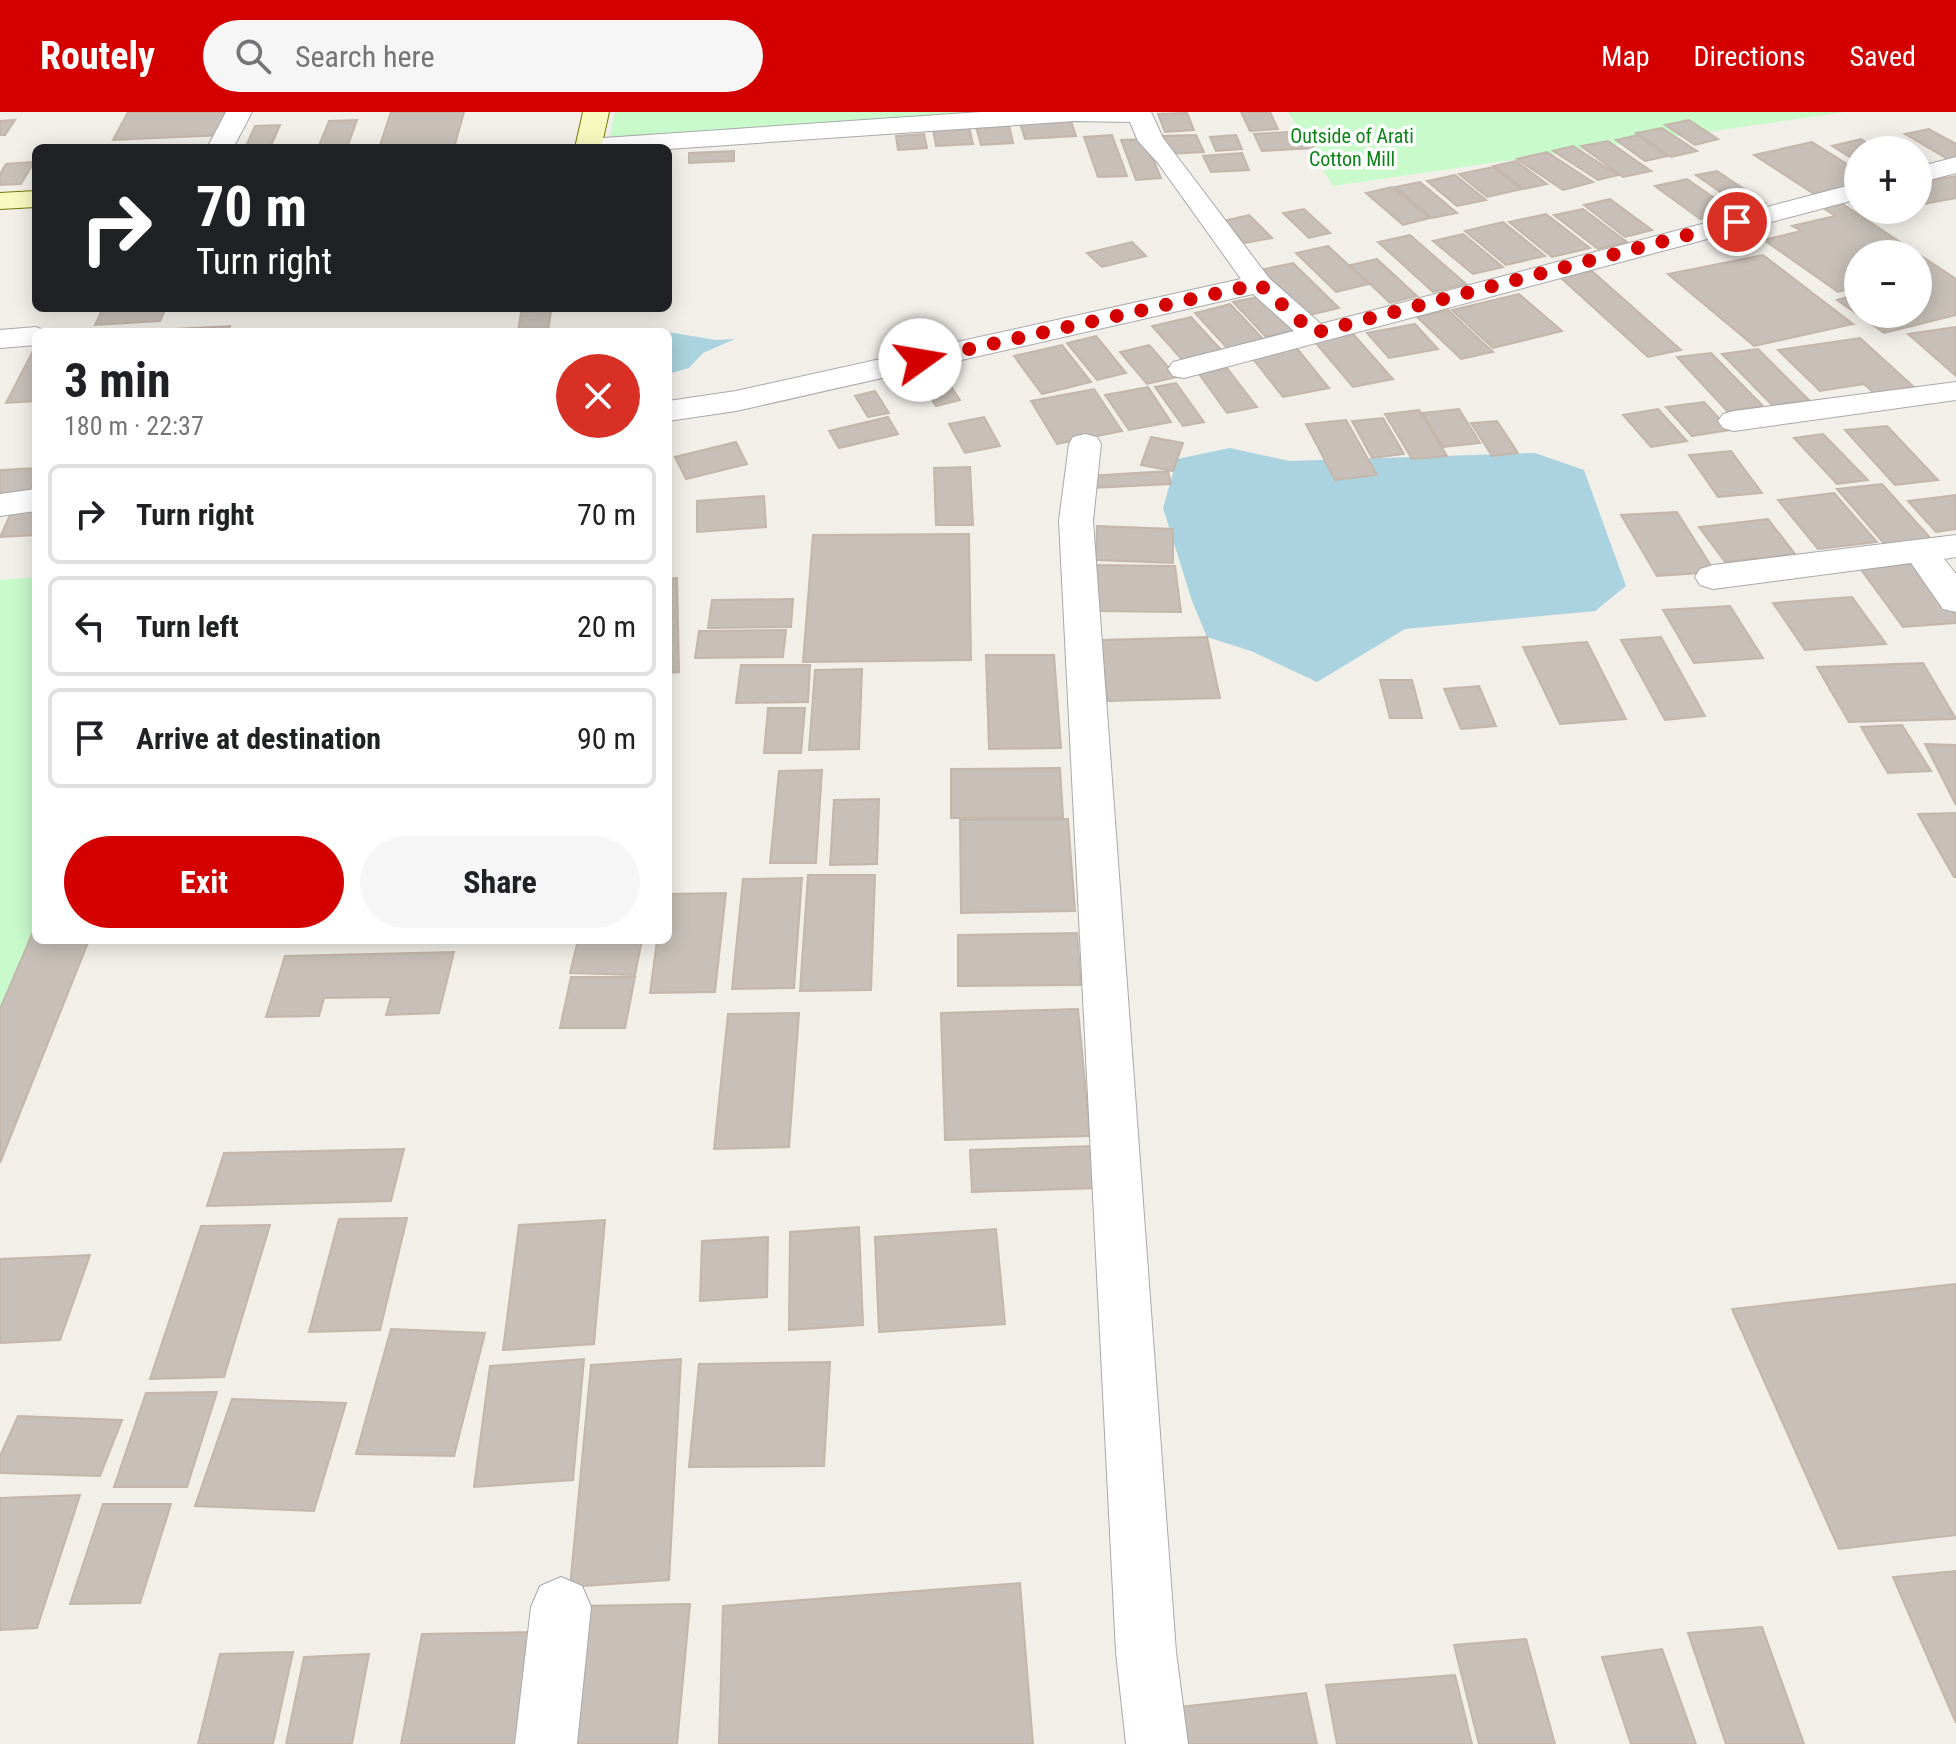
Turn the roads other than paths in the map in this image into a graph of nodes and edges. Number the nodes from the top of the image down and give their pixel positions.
1 (239, 112) edge
2 (596, 112) edge
3 (222, 144) edge
4 (590, 144) edge
5 (632, 144) edge
6 (1956, 165) edge
7 (1932, 171) edge
8 (1844, 195) edge
9 (32, 199) edge
10 (0, 201) edge
11 (1259, 284) junction
12 (1314, 333) junction
13 (32, 336) edge
14 (0, 339) edge
15 (1184, 369) dead end
16 (1956, 391) edge
17 (672, 410) edge
18 (1734, 421) dead end
19 (1085, 444) dead end
20 (32, 501) edge
21 (0, 505) edge
22 (1956, 546) edge
23 (1920, 551) junction
24 (1713, 577) dead end
25 (1956, 600) edge
26 (561, 1607) dead end
27 (546, 1744) edge
28 (1157, 1744) edge

1 - 3 street
2 - 4 street
5 - 11 street
6 - 7 street
8 - 12 street
9 - 10 street
11 - 12 street
11 - 17 street
12 - 15 street
13 - 14 street
16 - 18 street
19 - 28 street
20 - 21 street
22 - 23 street
23 - 24 street
23 - 25 street
26 - 27 street

